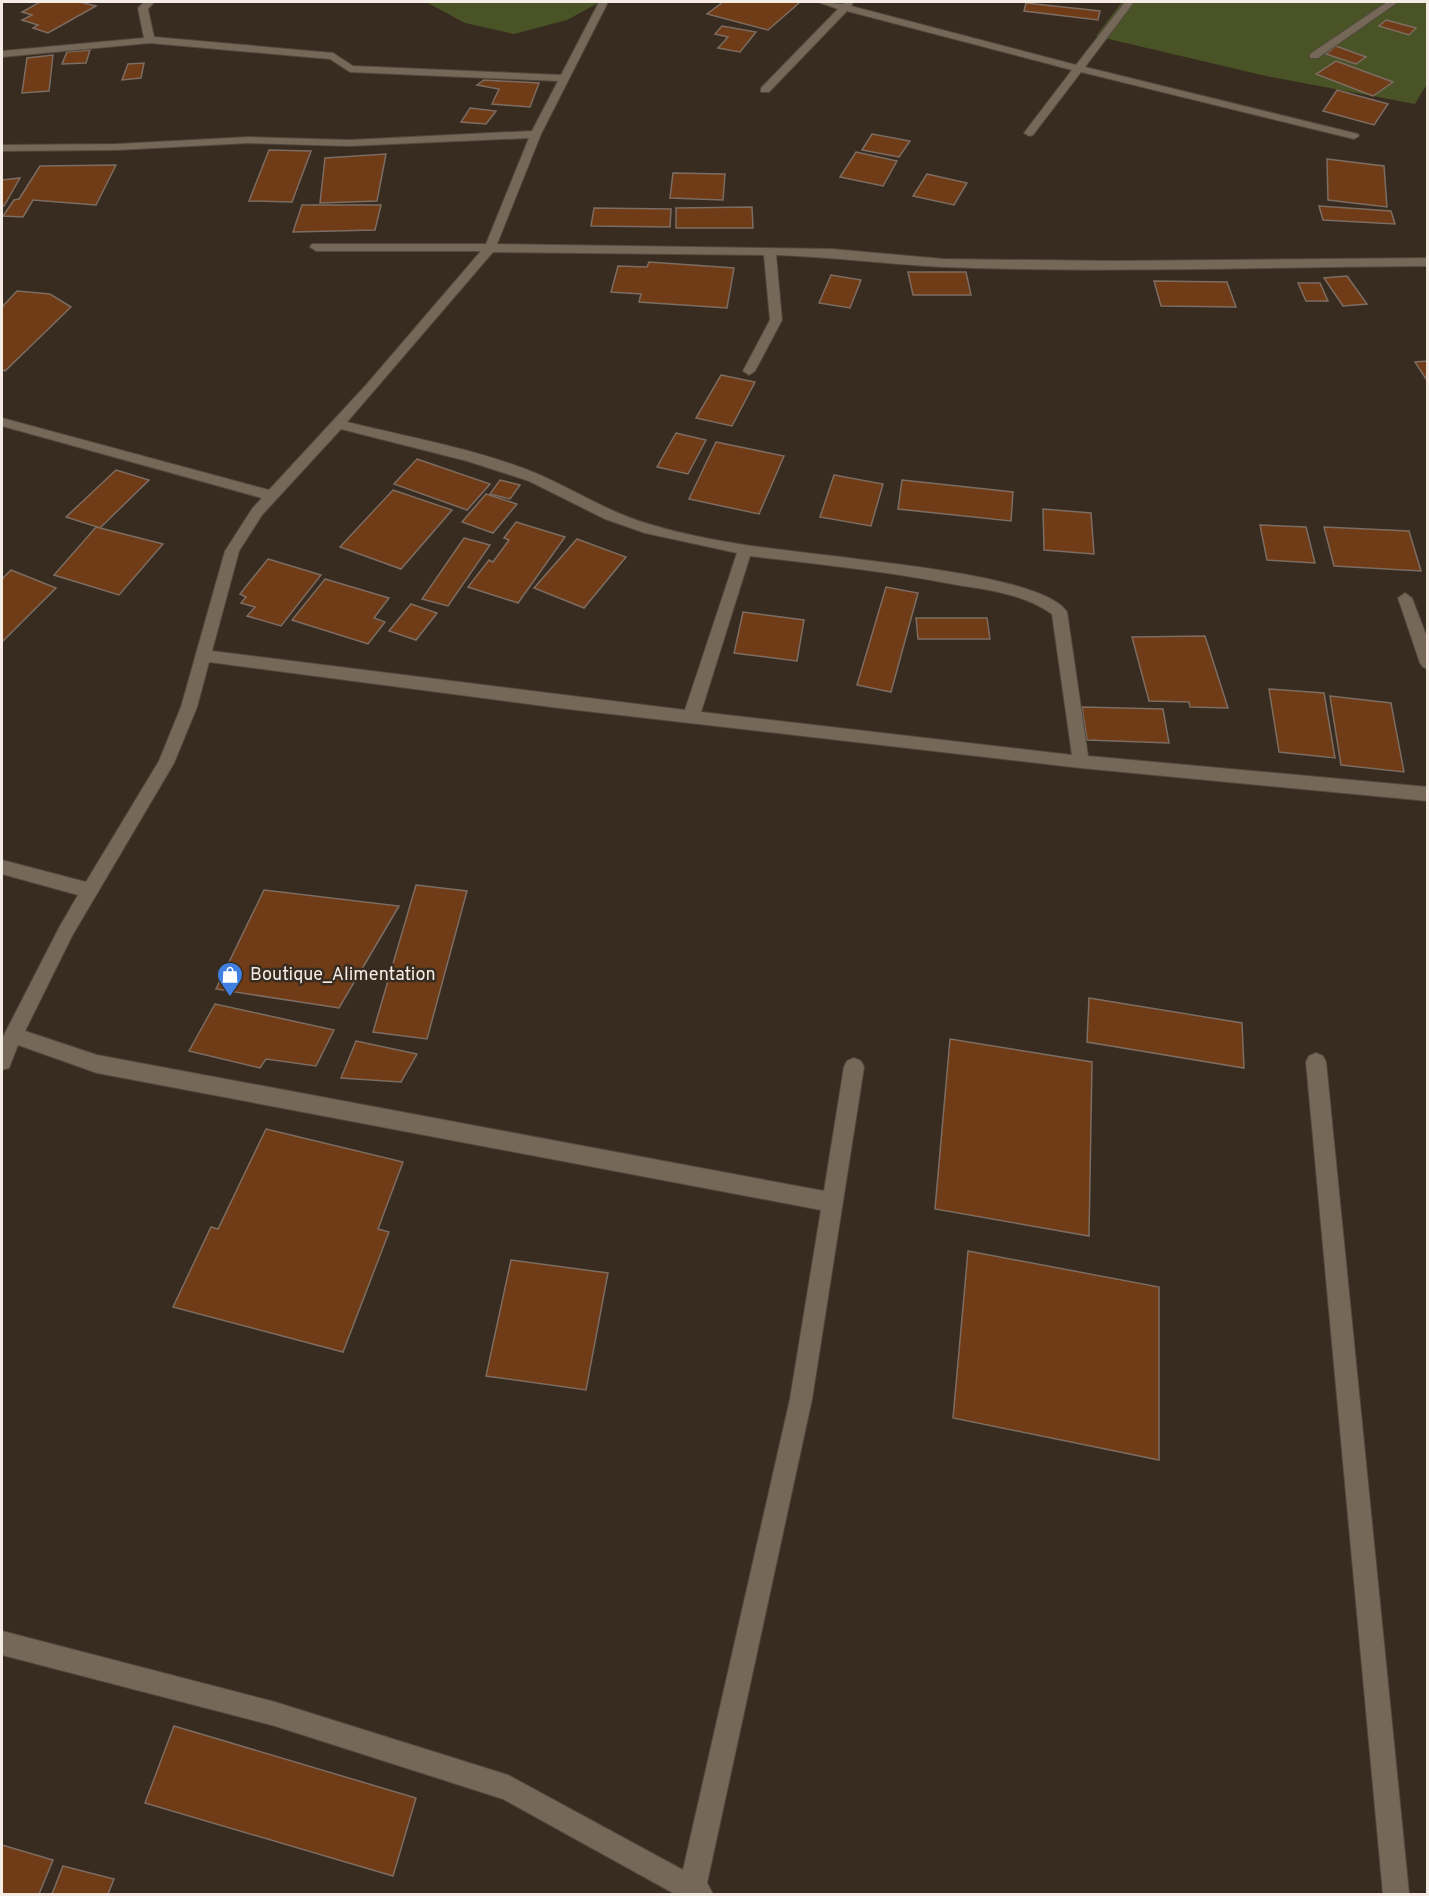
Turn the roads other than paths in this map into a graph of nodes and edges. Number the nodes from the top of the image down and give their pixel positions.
1 (149, 2) edge
2 (604, 2) edge
3 (823, 2) edge
4 (1130, 2) edge
5 (1393, 2) edge
6 (847, 4) edge
7 (150, 40) junction
8 (2, 54) edge
9 (1314, 56) dead end
10 (1080, 69) junction
11 (564, 78) junction
12 (765, 90) dead end
13 (1029, 133) dead end
14 (536, 134) junction
15 (1354, 136) dead end
16 (2, 148) edge
17 (315, 247) dead end
18 (490, 249) junction
19 (770, 252) junction
20 (1428, 262) edge
21 (749, 371) dead end
22 (2, 423) edge
23 (336, 424) junction
24 (272, 496) junction
25 (745, 550) junction
26 (1406, 598) dead end
27 (204, 656) junction
28 (1428, 663) edge
29 (691, 717) junction
30 (1081, 762) junction
31 (1428, 794) edge
32 (2, 867) edge
33 (91, 891) junction
34 (13, 1035) junction
35 (2, 1062) edge
36 (1316, 1062) dead end
37 (854, 1067) dead end
38 (832, 1202) junction
39 (2, 1643) edge
40 (696, 1892) edge
41 (1396, 1894) edge

1 - 7 street
2 - 11 street
3 - 6 street
4 - 10 street
5 - 9 street
6 - 10 street
6 - 12 street
7 - 8 street
7 - 11 street
10 - 13 street
10 - 15 street
11 - 14 street
14 - 16 street
14 - 18 street
17 - 18 street
18 - 19 street
18 - 23 street
19 - 20 street
19 - 21 street
22 - 24 street
23 - 24 street
23 - 25 street
24 - 27 street
25 - 29 street
25 - 30 street
26 - 28 street
27 - 29 street
27 - 33 street
29 - 30 street
30 - 31 street
32 - 33 street
33 - 34 street
34 - 35 street
34 - 38 street
36 - 41 street
37 - 38 street
38 - 40 street
39 - 40 street

